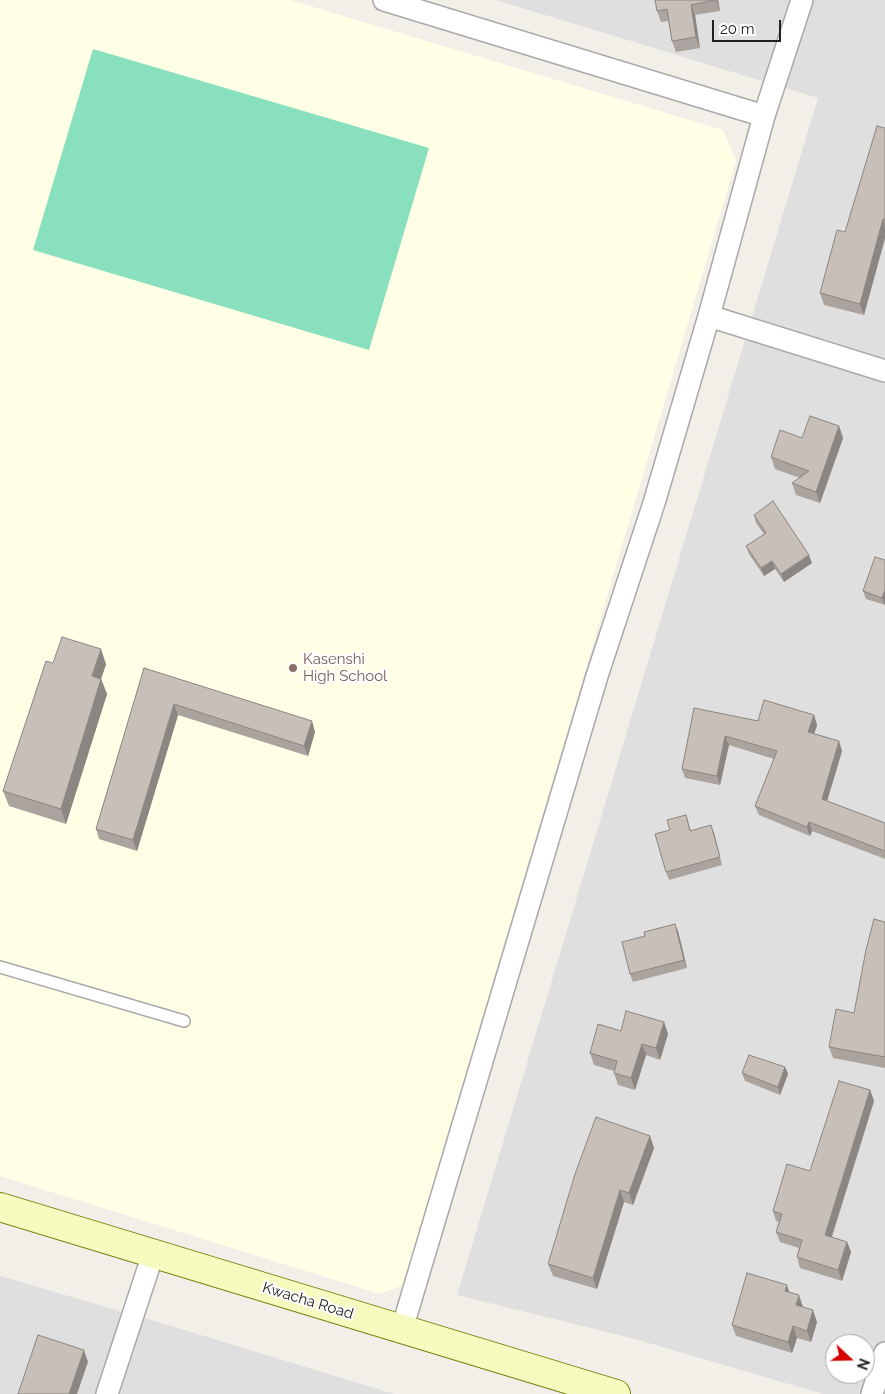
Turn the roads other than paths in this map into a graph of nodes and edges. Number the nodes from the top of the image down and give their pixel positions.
1 (384, 0) edge
2 (802, 0) edge
3 (764, 116) junction
4 (709, 316) junction
5 (885, 371) edge
6 (0, 967) edge
7 (184, 1020) dead end
8 (0, 1207) edge
9 (152, 1254) junction
10 (402, 1329) junction
11 (885, 1353) edge
12 (602, 1392) edge
13 (107, 1394) edge
14 (872, 1394) edge

1 - 3 street
2 - 3 street
3 - 4 street
4 - 5 street
4 - 10 street
6 - 7 lane
8 - 9 main road, Kwacha Road
9 - 10 main road, Kwacha Road
9 - 13 street
10 - 12 main road, Kwacha Road
11 - 14 street

